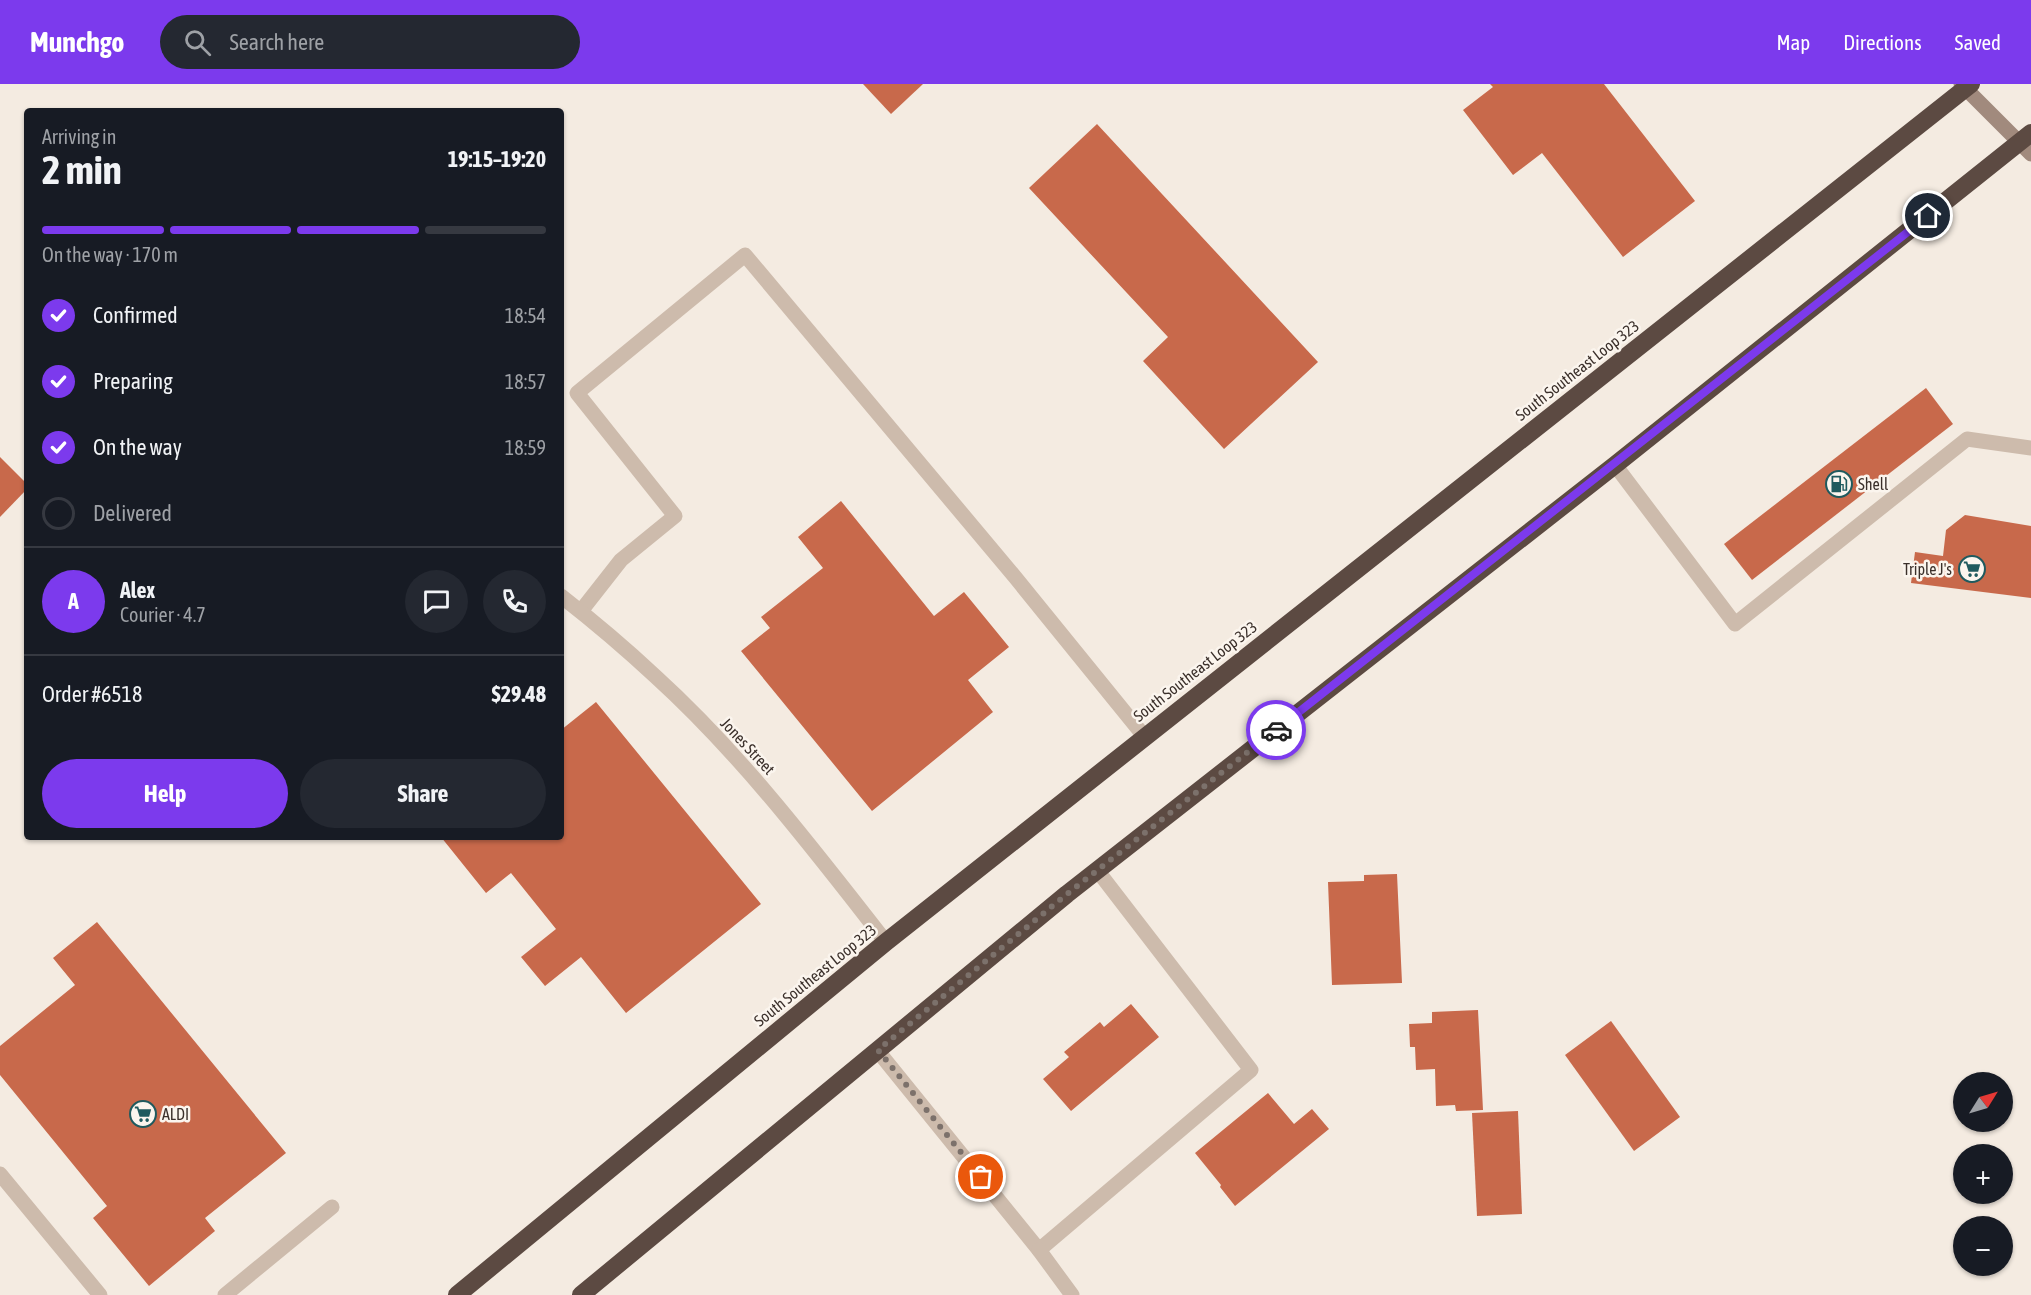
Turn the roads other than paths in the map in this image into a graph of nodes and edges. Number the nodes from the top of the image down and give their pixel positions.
1 (1966, 86) edge
2 (2027, 143) edge
3 (2031, 448) edge
4 (1615, 465) junction
5 (564, 598) edge
6 (581, 611) junction
7 (1144, 736) junction
8 (1097, 870) junction
9 (886, 942) junction
10 (878, 1050) junction
11 (0, 1174) edge
12 (332, 1207) dead end
13 (1040, 1250) junction
14 (100, 1295) edge
15 (225, 1295) edge
16 (457, 1295) edge
17 (581, 1295) edge
18 (1072, 1295) edge

1 - 2 main road
1 - 7 highway, South Southeast Loop 323
2 - 4 highway
3 - 4 street
4 - 8 highway
5 - 6 street, Jones Street
6 - 7 street
6 - 9 street, Jones Street
7 - 9 highway, South Southeast Loop 323
8 - 10 highway
8 - 13 street
9 - 16 highway, South Southeast Loop 323
10 - 13 street
10 - 17 highway
11 - 14 street
12 - 15 street
13 - 18 street

